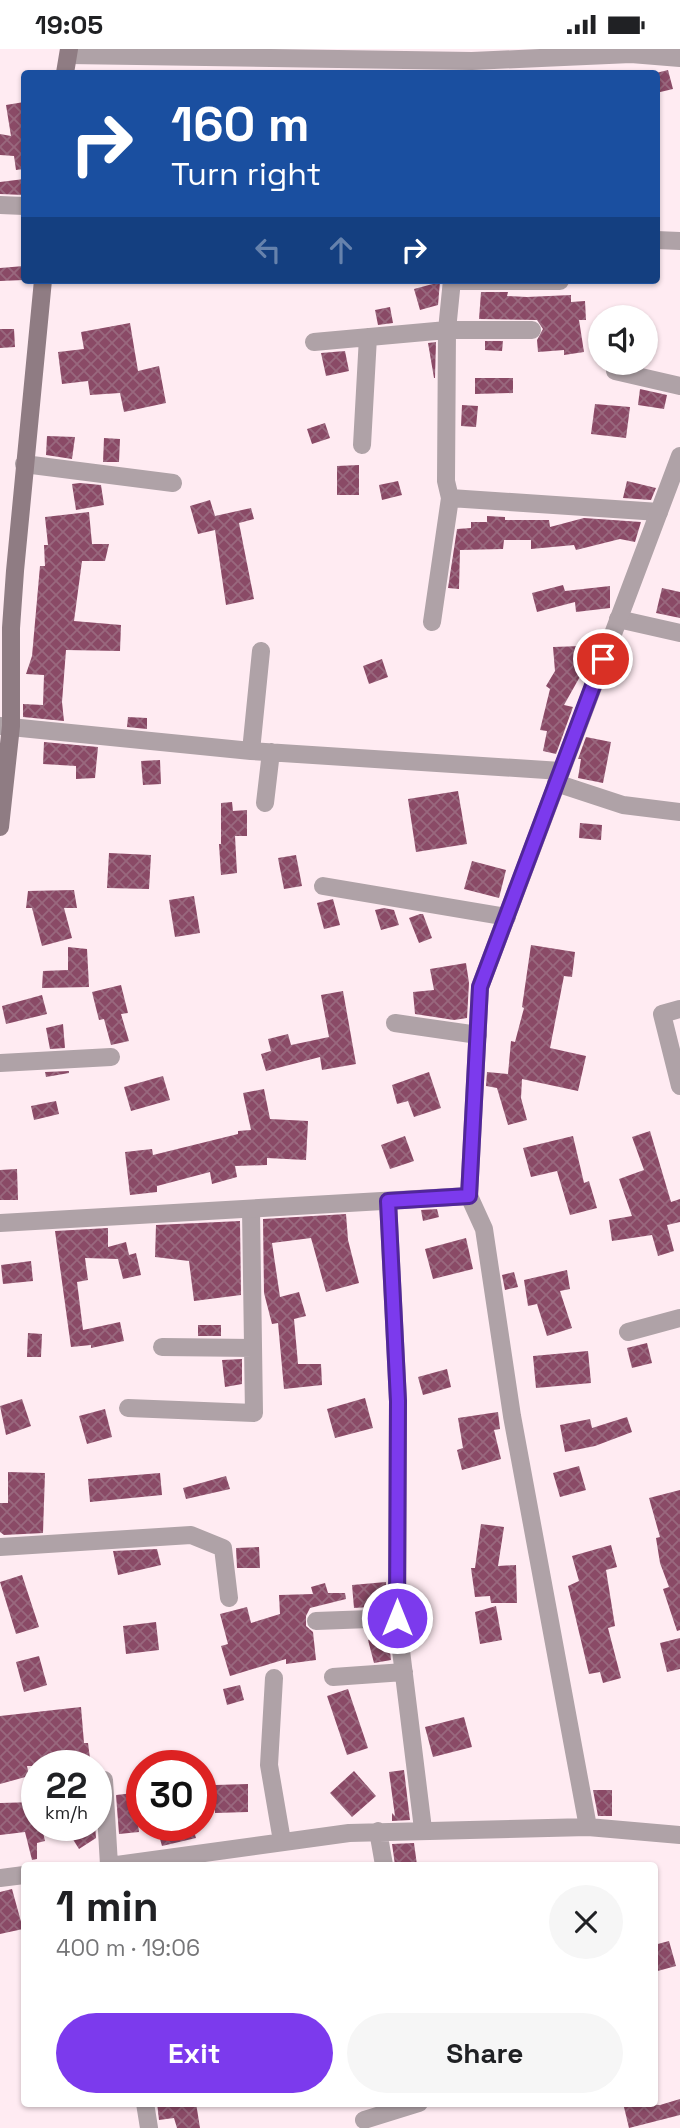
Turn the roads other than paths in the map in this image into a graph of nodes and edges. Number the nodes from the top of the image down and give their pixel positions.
1 (69, 52) edge
2 (631, 52) edge
3 (427, 54) edge
4 (494, 54) edge
5 (680, 58) edge
6 (472, 67) edge
7 (66, 70) edge
8 (0, 205) edge
9 (21, 206) edge
10 (660, 240) edge
11 (680, 241) edge
12 (43, 284) edge
13 (452, 284) edge
14 (447, 330) junction
15 (532, 330) dead end
16 (368, 337) junction
17 (314, 342) dead end
18 (632, 375) edge
19 (680, 386) edge
20 (362, 445) dead end
21 (680, 456) edge
22 (24, 464) junction
23 (173, 483) dead end
24 (450, 498) junction
25 (659, 512) junction
26 (8, 569) edge
27 (618, 619) junction
28 (432, 621) dead end
29 (680, 633) edge
30 (261, 651) dead end
31 (6, 726) edge
32 (251, 751) junction
33 (271, 752) junction
34 (558, 777) junction
35 (265, 803) dead end
36 (680, 812) edge
37 (0, 827) edge
38 (323, 886) dead end
39 (506, 917) junction
40 (680, 1009) edge
41 (395, 1023) dead end
42 (478, 1035) junction
43 (111, 1057) dead end
44 (0, 1063) edge
45 (680, 1086) edge
46 (469, 1196) junction
47 (388, 1201) junction
48 (251, 1209) junction
49 (0, 1223) edge
50 (680, 1318) edge
51 (628, 1332) dead end
52 (162, 1347) dead end
53 (253, 1348) junction
54 (128, 1408) dead end
55 (0, 1547) edge
56 (229, 1598) dead end
57 (397, 1618) junction
58 (316, 1622) dead end
59 (404, 1672) junction
60 (333, 1677) dead end
61 (274, 1678) dead end
62 (588, 1827) junction
63 (423, 1829) junction
64 (378, 1831) junction
65 (680, 1835) edge
66 (108, 1841) edge
67 (282, 1841) junction
68 (109, 1862) edge
69 (138, 1862) edge
70 (383, 1862) edge
71 (21, 1875) edge
72 (0, 1878) edge
73 (146, 2107) edge
74 (406, 2107) edge
75 (364, 2120) dead end
76 (149, 2128) edge

1 - 3 street
1 - 7 main road
2 - 4 street
2 - 5 street
3 - 6 street
4 - 6 street
8 - 9 street
10 - 11 street
12 - 22 main road
13 - 14 street
14 - 15 street
14 - 16 street
14 - 24 street
16 - 17 street
16 - 20 street
18 - 19 street
21 - 25 street
22 - 23 street
22 - 26 main road
24 - 25 street
24 - 28 street
25 - 27 street
26 - 31 main road
27 - 29 street
27 - 34 street
30 - 32 street
31 - 32 street
31 - 37 main road
32 - 33 street
33 - 34 street
33 - 35 street
34 - 36 street
34 - 39 street
38 - 39 street
39 - 42 street
40 - 45 street
41 - 42 street
42 - 46 street
43 - 44 street
46 - 47 street
46 - 62 street
47 - 48 street
47 - 57 street
48 - 49 street
48 - 53 street
50 - 51 street
52 - 53 street
53 - 54 street
55 - 56 street
57 - 58 street
57 - 59 street
59 - 60 street
59 - 63 street
61 - 67 street
62 - 63 street
62 - 65 street
63 - 64 street
64 - 67 street
64 - 70 street
66 - 68 street
67 - 69 street
71 - 72 street
73 - 76 street
74 - 75 street

